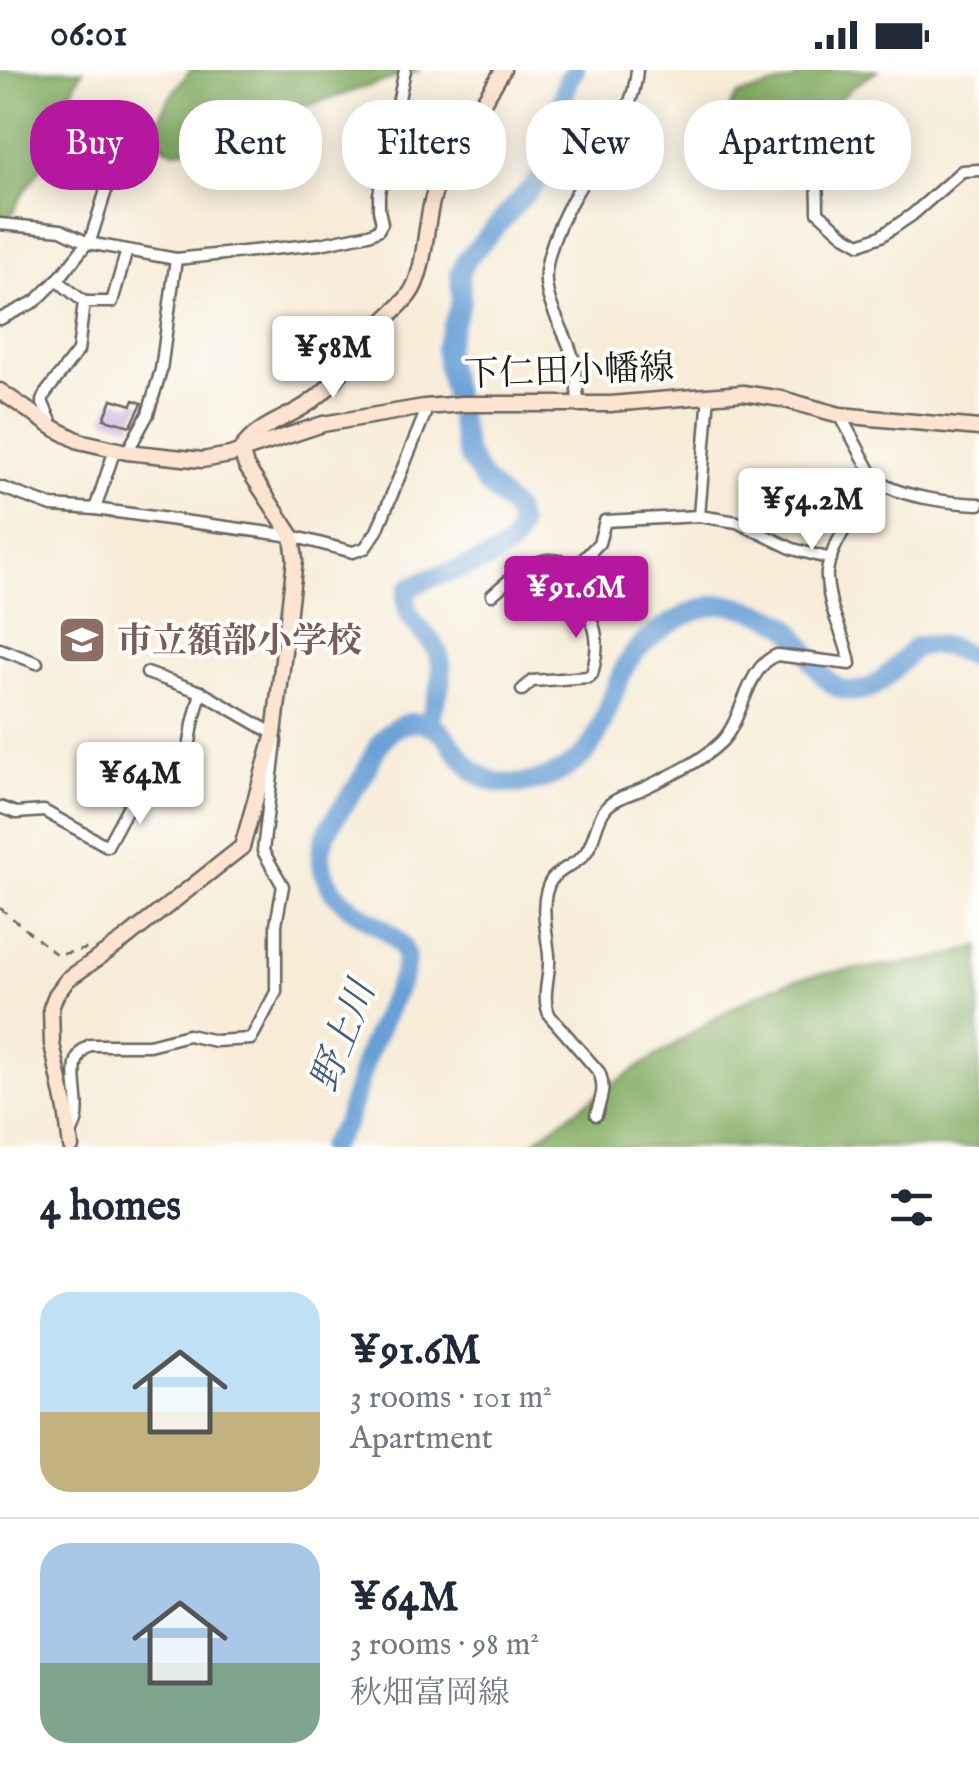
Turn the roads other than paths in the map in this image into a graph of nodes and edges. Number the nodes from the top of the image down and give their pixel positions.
1 (405, 70) edge
2 (503, 70) edge
3 (637, 70) edge
4 (979, 170) edge
5 (106, 190) edge
6 (818, 190) edge
7 (0, 224) edge
8 (88, 243) junction
9 (127, 250) junction
10 (176, 259) junction
11 (57, 280) junction
12 (84, 302) junction
13 (0, 318) edge
14 (0, 391) edge
15 (709, 394) junction
16 (578, 404) junction
17 (431, 406) junction
18 (840, 415) junction
19 (54, 428) junction
20 (979, 428) edge
21 (121, 450) junction
22 (241, 451) junction
23 (880, 485) junction
24 (0, 487) edge
25 (979, 504) edge
26 (95, 509) junction
27 (699, 516) junction
28 (292, 536) junction
29 (832, 559) junction
30 (578, 565) junction
31 (492, 595) dead end
32 (0, 649) edge
33 (37, 663) dead end
34 (147, 673) dead end
35 (522, 690) dead end
36 (202, 692) junction
37 (274, 734) junction
38 (0, 806) edge
39 (596, 1115) dead end
40 (71, 1141) edge

1 - 10 street
2 - 22 main road
3 - 16 street
4 - 6 street
5 - 8 street
7 - 8 street
8 - 9 street
8 - 11 street
9 - 10 street
9 - 12 street
10 - 21 street
11 - 12 street
11 - 13 street
12 - 19 street
14 - 19 main road, 下仁田小幡線
15 - 16 main road, 下仁田小幡線
15 - 18 main road, 下仁田小幡線
15 - 27 street
16 - 17 main road, 下仁田小幡線
17 - 22 main road, 下仁田小幡線
17 - 28 street
18 - 20 main road, 下仁田小幡線
18 - 23 street
19 - 21 main road, 下仁田小幡線
21 - 22 main road, 下仁田小幡線
21 - 26 street
22 - 28 main road
23 - 25 street
23 - 29 street
24 - 26 street
26 - 28 street
27 - 29 street
27 - 30 street
28 - 37 main road
29 - 39 street
30 - 31 street
30 - 35 street
32 - 33 street
34 - 36 street
36 - 37 street
36 - 38 street
37 - 40 main road
37 - 40 street

